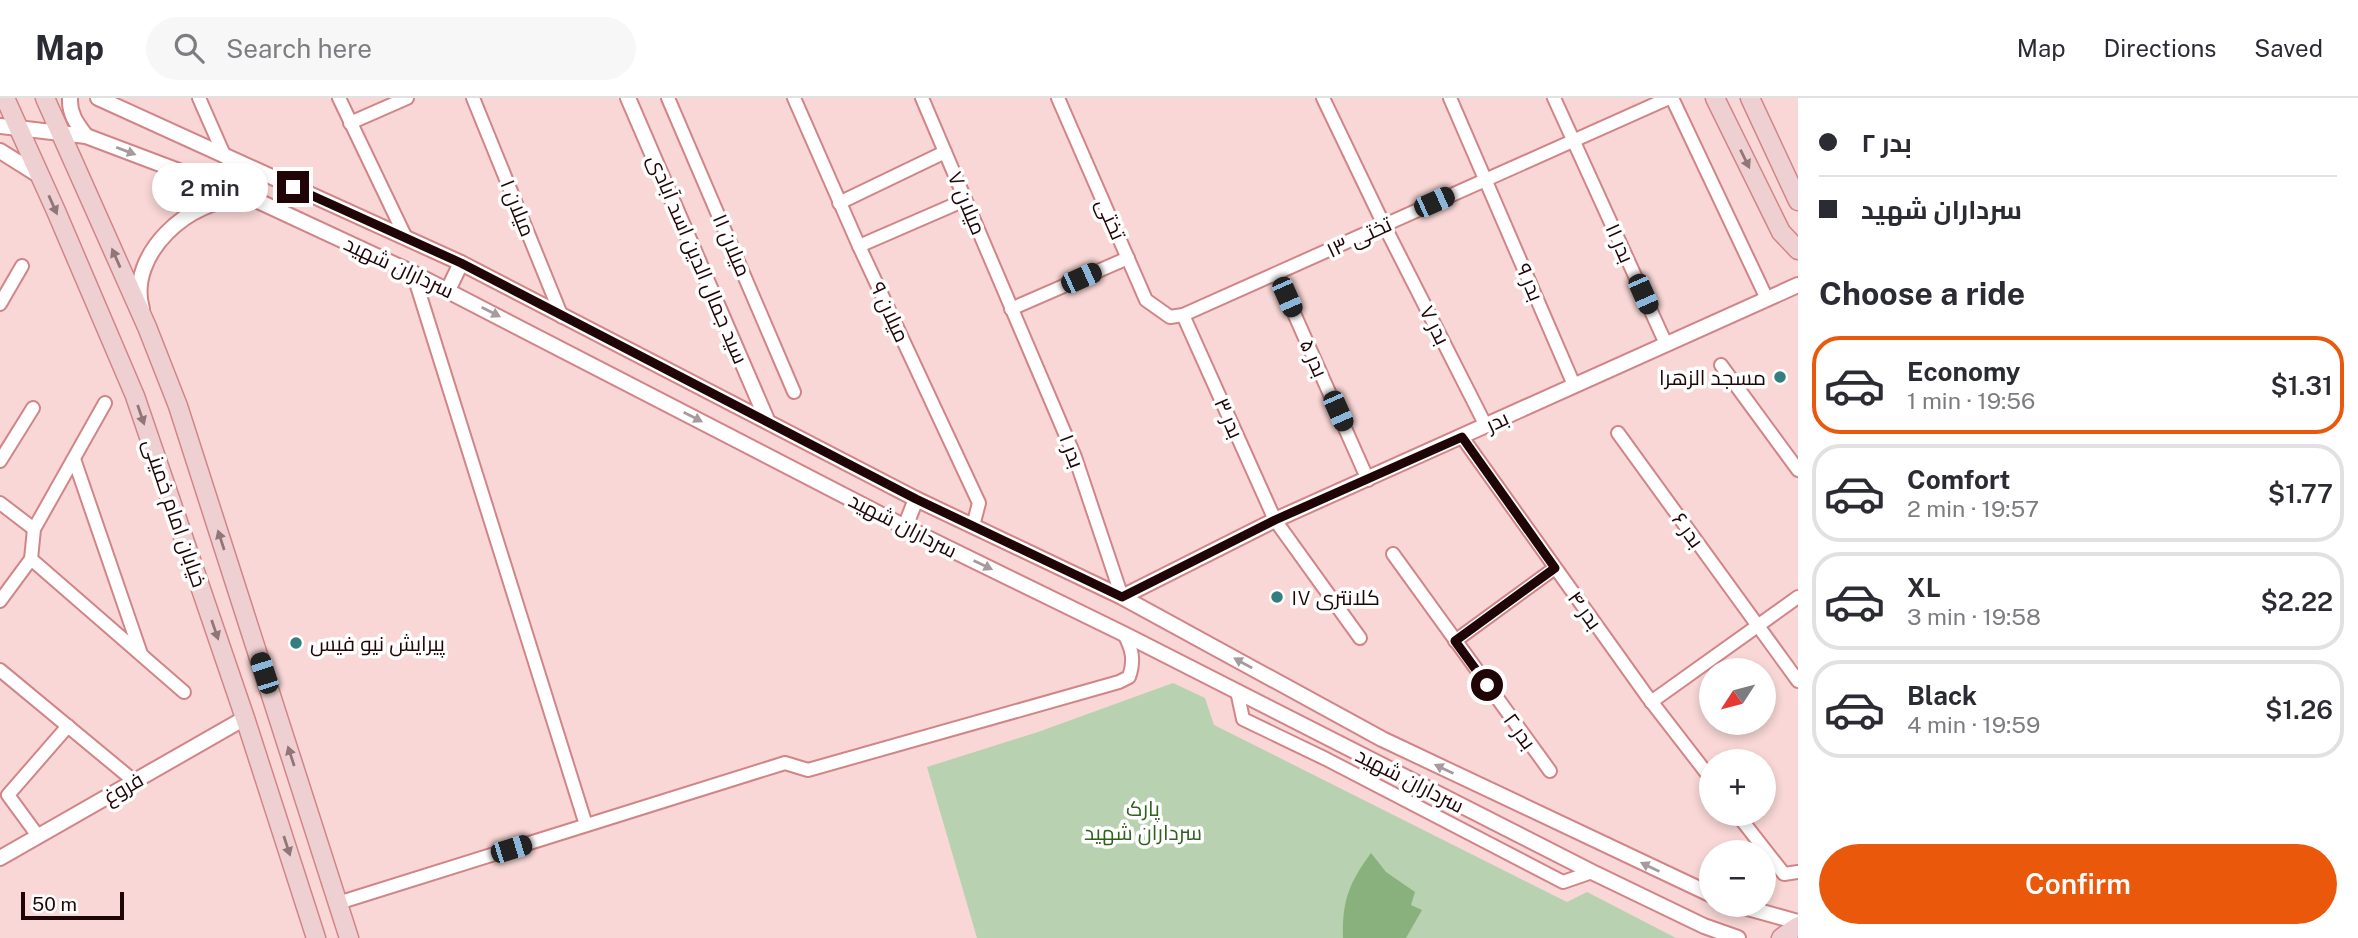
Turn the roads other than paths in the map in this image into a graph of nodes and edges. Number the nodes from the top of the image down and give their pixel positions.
1 (5, 98) edge
2 (45, 98) edge
3 (70, 98) edge
4 (98, 98) edge
5 (199, 98) edge
6 (339, 98) edge
7 (407, 98) edge
8 (473, 98) edge
9 (628, 98) edge
10 (668, 98) edge
11 (794, 98) edge
12 (922, 98) edge
13 (1058, 98) edge
14 (1323, 98) edge
15 (1450, 98) edge
16 (1554, 98) edge
17 (1670, 98) edge
18 (1715, 98) edge
19 (1750, 98) edge
20 (350, 123) junction
21 (9, 127) edge
22 (61, 133) junction
23 (86, 136) junction
24 (1574, 141) junction
25 (0, 151) edge
26 (945, 152) junction
27 (225, 157) junction
28 (40, 176) junction
29 (1485, 179) junction
30 (965, 200) junction
31 (258, 201) junction
32 (1798, 201) edge
33 (839, 203) junction
34 (1384, 225) junction
35 (406, 238) junction
36 (859, 246) junction
37 (1798, 250) edge
38 (1128, 258) junction
39 (461, 263) junction
40 (22, 265) dead end
41 (413, 273) junction
42 (1277, 275) junction
43 (1798, 285) edge
44 (448, 290) junction
45 (1767, 299) junction
46 (0, 304) edge
47 (1012, 309) junction
48 (1183, 315) junction
49 (562, 317) junction
50 (147, 327) junction
51 (1666, 344) junction
52 (1721, 365) dead end
53 (1574, 385) junction
54 (794, 392) dead end
55 (106, 403) dead end
56 (33, 408) dead end
57 (767, 420) junction
58 (1486, 426) junction
59 (1618, 433) dead end
60 (1462, 437) junction
61 (74, 459) junction
62 (0, 461) edge
63 (1798, 470) edge
64 (1368, 480) junction
65 (916, 499) junction
66 (0, 503) edge
67 (1275, 520) junction
68 (973, 526) junction
69 (905, 527) junction
70 (34, 529) junction
71 (1393, 554) dead end
72 (32, 559) junction
73 (1555, 568) junction
74 (1122, 597) junction
75 (1798, 597) edge
76 (0, 601) edge
77 (1758, 627) junction
78 (1124, 634) junction
79 (1360, 638) dead end
80 (1455, 641) junction
81 (141, 654) junction
82 (0, 670) edge
83 (1798, 681) edge
84 (1237, 691) junction
85 (184, 692) dead end
86 (1651, 702) junction
87 (245, 718) junction
88 (68, 726) junction
89 (1699, 763) edge
90 (1550, 771) dead end
91 (134, 781) junction
92 (586, 825) junction
93 (1746, 826) edge
94 (38, 836) junction
95 (1, 855) edge
96 (1592, 872) junction
97 (1798, 872) edge
98 (329, 873) junction
99 (299, 883) junction
100 (1699, 889) edge
101 (338, 903) junction
102 (1776, 917) edge
103 (1798, 924) edge
104 (316, 938) edge
105 (349, 938) edge
106 (1738, 938) edge
107 (1781, 938) edge

1 - 21 main road, خیابان امام خمینی
2 - 22 main road, خیابان امام خمینی
3 - 23 street
4 - 27 street, سرداران شهید
5 - 27 street
6 - 20 street
7 - 20 street
8 - 49 street, میلان ۱
9 - 57 street, سید جمال الدین اسد آبادی
10 - 54 street, میلان ۱۱
11 - 33 street, میلان ۹
12 - 26 street, میلان ۷
13 - 38 street, تختی
14 - 34 street, بدر ۷
15 - 29 street, بدر ۹
16 - 24 street, بدر ۱۱
17 - 24 street, تختی ۱۳
17 - 45 street
18 -> 37 main road
19 - 32 main road
20 - 35 street
21 - 22 street, سرداران شهید
21 - 28 main road, خیابان امام خمینی
22 - 23 street, سرداران شهید
50 -> 22 main road, خیابان امام خمینی
23 -> 31 street, سرداران شهید
24 - 29 street, تختی ۱۳
24 - 51 street, بدر ۱۱
25 - 28 street
26 - 30 street, میلان ۷
26 - 33 street
27 - 35 street, سرداران شهید
28 -> 87 main road, خیابان امام خمینی
29 - 34 street, تختی ۱۳
29 - 53 street, بدر ۹
30 - 36 street
30 - 47 street, میلان ۷
31 - 41 street, سرداران شهید
31 - 50 street
33 - 36 street, میلان ۹
34 - 42 street, تختی ۱۳
34 - 58 street, بدر ۷
35 - 39 street, سرداران شهید
36 - 68 street, میلان ۹
38 - 47 street
38 - 48 street, تختی
39 - 44 street
39 - 49 street, سرداران شهید
40 - 46 street
41 - 44 street, سرداران شهید
41 - 92 street
42 - 48 street, تختی ۱۳
42 - 64 street, بدر ۵
43 - 45 street, بدر
44 -> 69 street, سرداران شهید
45 - 51 street, بدر
47 - 74 street, بدر ۱
48 - 67 street, بدر ۳
49 - 57 street, سرداران شهید
98 -> 50 main road, خیابان امام خمینی
51 - 53 street, بدر
52 - 63 street
53 - 58 street, بدر
55 - 61 street
56 - 62 street
57 - 65 street, سرداران شهید
58 - 60 street, بدر
59 - 77 street, بدر ۶
60 - 64 street, بدر
60 - 73 street, بدر ۴
61 - 70 street
61 - 81 street
64 - 67 street, بدر
65 - 68 street, سرداران شهید
65 - 69 street
66 - 70 street
67 - 74 street, بدر
67 - 79 street, بدر ۳
68 - 74 street, سرداران شهید
69 -> 78 street, سرداران شهید
70 - 72 street
71 - 80 street, بدر ۲
72 - 76 street
72 - 81 street
73 - 80 street
73 - 86 street, بدر ۴
100 -> 74 street, سرداران شهید
75 - 77 street
77 - 83 street, بدر ۶
77 - 86 street
78 - 84 street, سرداران شهید
78 - 92 street
80 - 90 street, بدر ۲
81 - 85 street
82 - 88 street
84 - 96 street, سرداران شهید
84 - 96 street
86 - 89 street, بدر ۴
87 - 91 street, فروغ
87 -> 99 main road, خیابان امام خمینی
88 - 91 street
88 - 94 street
91 - 94 street, فروغ
92 - 101 street
93 - 97 street
94 - 95 street, فروغ
96 - 106 street, سرداران شهید
98 - 99 main road
98 - 101 main road, خیابان امام خمینی
99 - 104 main road, خیابان امام خمینی
101 - 105 main road, خیابان امام خمینی
102 - 103 street
103 - 107 main road

